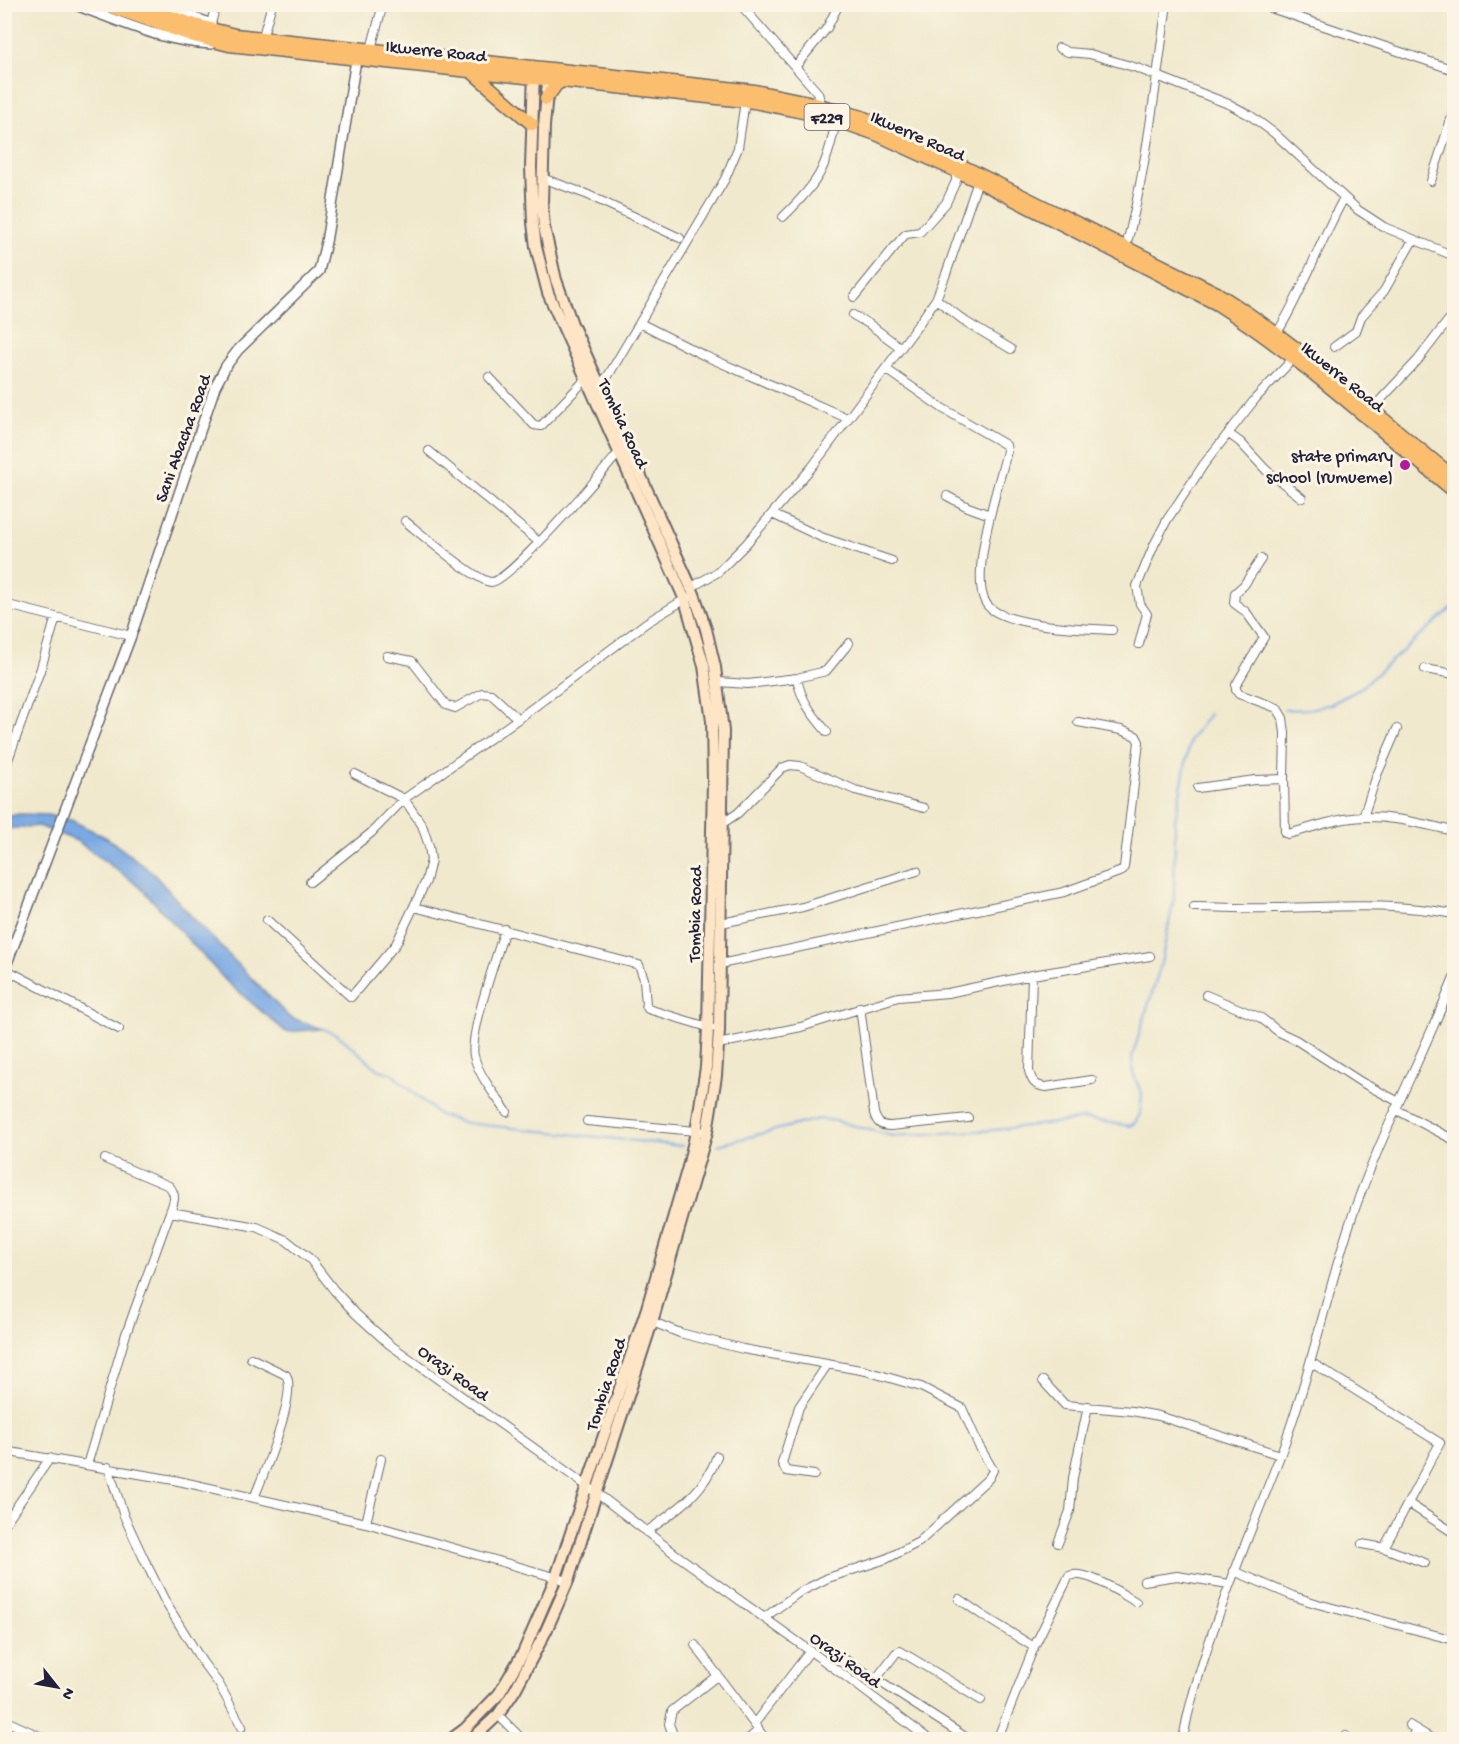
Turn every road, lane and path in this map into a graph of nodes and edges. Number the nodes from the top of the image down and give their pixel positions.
1 (72, 4) edge
2 (103, 4) edge
3 (134, 4) edge
4 (161, 4) edge
5 (216, 4) edge
6 (272, 4) edge
7 (383, 4) edge
8 (740, 4) edge
9 (838, 4) edge
10 (1126, 4) edge
11 (1259, 4) edge
12 (1167, 5) edge
13 (211, 24) junction
14 (261, 38) junction
15 (229, 45) junction
16 (1059, 48) dead end
17 (371, 49) junction
18 (356, 60) junction
19 (795, 67) junction
20 (1455, 70) edge
21 (472, 72) junction
22 (534, 72) junction
23 (549, 74) junction
24 (1157, 76) junction
25 (564, 80) junction
26 (546, 99) junction
27 (745, 101) junction
28 (1455, 110) edge
29 (821, 111) junction
30 (836, 120) junction
31 (532, 124) junction
32 (956, 172) junction
33 (542, 178) junction
34 (978, 181) junction
35 (1431, 181) dead end
36 (1344, 198) junction
37 (783, 217) dead end
38 (680, 238) dead end
39 (1413, 240) junction
40 (1126, 247) junction
41 (1455, 256) edge
42 (854, 297) dead end
43 (936, 299) junction
44 (1455, 313) edge
45 (853, 315) dead end
46 (640, 323) junction
47 (1277, 333) junction
48 (1334, 346) dead end
49 (902, 348) junction
50 (1011, 349) dead end
51 (1293, 359) junction
52 (886, 369) junction
53 (489, 376) dead end
54 (589, 376) junction
55 (600, 385) junction
56 (591, 392) junction
57 (1371, 410) junction
58 (847, 418) junction
59 (1229, 434) junction
60 (623, 448) junction
61 (429, 451) dead end
62 (1455, 477) edge
63 (1455, 491) edge
64 (947, 496) dead end
65 (1302, 498) dead end
66 (772, 514) junction
67 (990, 515) junction
68 (405, 521) dead end
69 (539, 542) junction
70 (1261, 559) dead end
71 (892, 561) dead end
72 (690, 594) junction
73 (4, 604) edge
74 (56, 617) junction
75 (1112, 630) dead end
76 (131, 636) junction
77 (849, 643) dead end
78 (1139, 644) dead end
79 (387, 656) dead end
80 (1425, 669) dead end
81 (1455, 674) edge
82 (797, 678) junction
83 (718, 682) junction
84 (518, 719) junction
85 (1078, 722) dead end
86 (1397, 729) dead end
87 (827, 732) dead end
88 (4, 771) edge
89 (355, 774) dead end
90 (1284, 779) junction
91 (1198, 788) dead end
92 (404, 799) junction
93 (924, 808) dead end
94 (1363, 817) junction
95 (723, 823) junction
96 (1455, 831) edge
97 (917, 871) dead end
98 (310, 882) dead end
99 (1194, 906) dead end
100 (414, 907) junction
101 (1455, 914) edge
102 (267, 920) dead end
103 (721, 923) junction
104 (504, 929) junction
105 (1150, 956) dead end
106 (720, 964) junction
107 (5, 970) edge
108 (1032, 975) junction
109 (1455, 978) edge
110 (1206, 995) dead end
111 (1444, 1003) junction
112 (1455, 1006) edge
113 (860, 1007) junction
114 (119, 1029) dead end
115 (713, 1029) junction
116 (718, 1044) junction
117 (1092, 1080) dead end
118 (1397, 1106) junction
119 (507, 1112) dead end
120 (968, 1118) dead end
121 (587, 1121) dead end
122 (702, 1132) junction
123 (1455, 1140) edge
124 (105, 1159) dead end
125 (170, 1212) junction
126 (648, 1320) junction
127 (251, 1359) dead end
128 (1312, 1363) junction
129 (827, 1365) junction
130 (1043, 1381) dead end
131 (1089, 1406) junction
132 (4, 1450) edge
133 (1280, 1455) junction
134 (717, 1456) dead end
135 (50, 1458) junction
136 (381, 1459) dead end
137 (87, 1465) junction
138 (108, 1467) junction
139 (814, 1475) dead end
140 (587, 1488) junction
141 (598, 1494) junction
142 (254, 1498) junction
143 (1408, 1503) junction
144 (366, 1523) junction
145 (4, 1525) edge
146 (646, 1533) junction
147 (1455, 1533) edge
148 (1058, 1543) dead end
149 (1362, 1544) dead end
150 (1384, 1548) junction
151 (1425, 1563) dead end
152 (1234, 1571) junction
153 (556, 1577) junction
154 (568, 1581) junction
155 (1144, 1581) dead end
156 (1229, 1584) junction
157 (959, 1599) dead end
158 (1136, 1602) dead end
159 (764, 1618) junction
160 (1455, 1640) edge
161 (695, 1644) dead end
162 (1034, 1647) junction
163 (810, 1651) junction
164 (846, 1660) dead end
165 (718, 1675) junction
166 (876, 1679) junction
167 (981, 1700) dead end
168 (498, 1715) junction
169 (4, 1720) edge
170 (242, 1727) dead end
171 (757, 1727) junction
172 (48, 1740) edge
173 (450, 1740) edge
174 (471, 1740) edge
175 (523, 1740) edge
176 (675, 1740) edge
177 (747, 1740) edge
178 (766, 1740) edge
179 (930, 1740) edge
180 (970, 1740) edge
181 (997, 1740) edge
182 (1183, 1740) edge
183 (1411, 1740) edge
184 (1434, 1740) edge

1 - 15 street
2 - 15 main road, Ikwerre Road / F229
3 - 14 main road, Ikwerre Road / F229
4 - 13 street
5 - 13 street
6 - 14 street
7 - 17 street
8 - 19 street
9 - 19 street
10 - 12 street
11 - 20 street
12 - 24 street
13 - 14 street
14 - 17 main road, Ikwerre Road / F229
15 - 18 main road, Ikwerre Road / F229
16 - 24 street
17 - 22 main road, Ikwerre Road / F229
18 - 21 main road, Ikwerre Road / F229
18 - 76 street, Sani Abacha Road
19 - 29 street
21 - 22 main road, Ikwerre Road / F229
21 - 31 main road
22 - 23 main road, Ikwerre Road / F229
22 - 31 main road, Tombia Road
23 - 25 main road, Ikwerre Road / F229
23 - 26 main road, Tombia Road
23 - 29 main road, Ikwerre Road / F229
24 - 36 street
24 - 40 street
25 - 26 main road
25 - 27 main road, Ikwerre Road / F229
26 - 33 main road, Tombia Road
27 - 29 main road, Ikwerre Road / F229
27 - 46 street
28 - 35 street
29 - 30 main road, Ikwerre Road / F229
29 - 40 main road, Ikwerre Road / F229
30 - 32 main road, Ikwerre Road / F229
30 - 37 street
31 - 54 main road, Tombia Road
32 - 34 main road, Ikwerre Road / F229
32 - 42 street
33 - 38 street
33 - 54 main road, Tombia Road
34 - 43 street
34 - 51 main road, Ikwerre Road / F229
36 - 39 street
36 - 47 street
39 - 41 street
39 - 48 street
40 - 47 main road, Ikwerre Road / F229
43 - 49 street
43 - 50 street
44 - 57 street
45 - 49 street
46 - 55 street
46 - 58 street
47 - 57 main road, Ikwerre Road / F229
49 - 52 street
51 - 59 street
51 - 63 main road, Ikwerre Road / F229
52 - 58 street
52 - 67 street
53 - 54 street
54 - 55 main road, Tombia Road
54 - 56 main road, Tombia Road
55 - 56 street
55 - 60 main road, Tombia Road
56 - 60 main road, Tombia Road
57 - 62 main road, Ikwerre Road / F229
58 - 66 street
59 - 65 street
59 - 78 street
60 - 69 street
60 - 72 main road, Tombia Road
61 - 69 street
64 - 67 street
66 - 71 street
66 - 72 street
67 - 75 street
68 - 69 street
70 - 90 street
72 - 83 main road, Tombia Road
72 - 84 street
72 - 115 main road, Tombia Road
73 - 74 street
74 - 76 street
74 - 88 street
76 - 107 street, Sani Abacha Road
77 - 82 street
79 - 84 street
80 - 81 street
82 - 83 street
82 - 87 street
83 - 95 main road, Tombia Road
84 - 92 street
85 - 106 street
86 - 94 street
89 - 92 street
90 - 91 street
90 - 94 street
92 - 98 street
92 - 100 street
93 - 95 street
94 - 96 street
95 - 103 main road, Tombia Road
97 - 103 street
99 - 101 street
100 - 102 street
100 - 104 street
103 - 106 main road, Tombia Road
104 - 115 street
104 - 119 street
105 - 108 street
106 - 115 main road, Tombia Road
107 - 114 street
108 - 113 street
108 - 117 street
109 - 111 street
110 - 118 street
111 - 112 street
111 - 118 street
113 - 116 street
113 - 120 street
115 - 116 main road, Tombia Road
115 - 122 main road, Tombia Road
116 - 122 main road, Tombia Road
118 - 123 street
118 - 128 street
121 - 122 street
122 - 126 main road, Tombia Road
124 - 125 street
125 - 137 street
125 - 140 street, Orazi Road
126 - 129 street
126 - 140 main road, Tombia Road
126 - 141 main road, Tombia Road
127 - 142 street
128 - 133 street
128 - 143 street
129 - 139 street
129 - 159 street
130 - 131 street
131 - 133 street
131 - 148 street
132 - 135 street
133 - 152 street
134 - 146 street
135 - 137 street
135 - 145 street
136 - 144 street
137 - 138 street
138 - 142 street
138 - 170 street
140 - 141 street, Orazi Road
140 - 153 main road, Tombia Road
141 - 146 street, Orazi Road
141 - 154 main road, Tombia Road
142 - 144 street
143 - 147 street
143 - 150 street
144 - 153 street
146 - 159 street, Orazi Road
149 - 150 street
150 - 151 street
152 - 156 street
152 - 160 street
153 - 154 street
153 - 173 main road, Tombia Road
154 - 168 main road, Tombia Road
155 - 156 street
156 - 182 street
157 - 162 street
158 - 162 street
159 - 163 street, Orazi Road
161 - 165 street
162 - 181 street
163 - 171 street
163 - 179 street, Orazi Road
164 - 166 street
165 - 171 street
165 - 176 street
166 - 167 street
166 - 180 street
168 - 174 main road, Tombia Road
168 - 175 street
169 - 172 street
171 - 177 street
171 - 178 street
183 - 184 street

